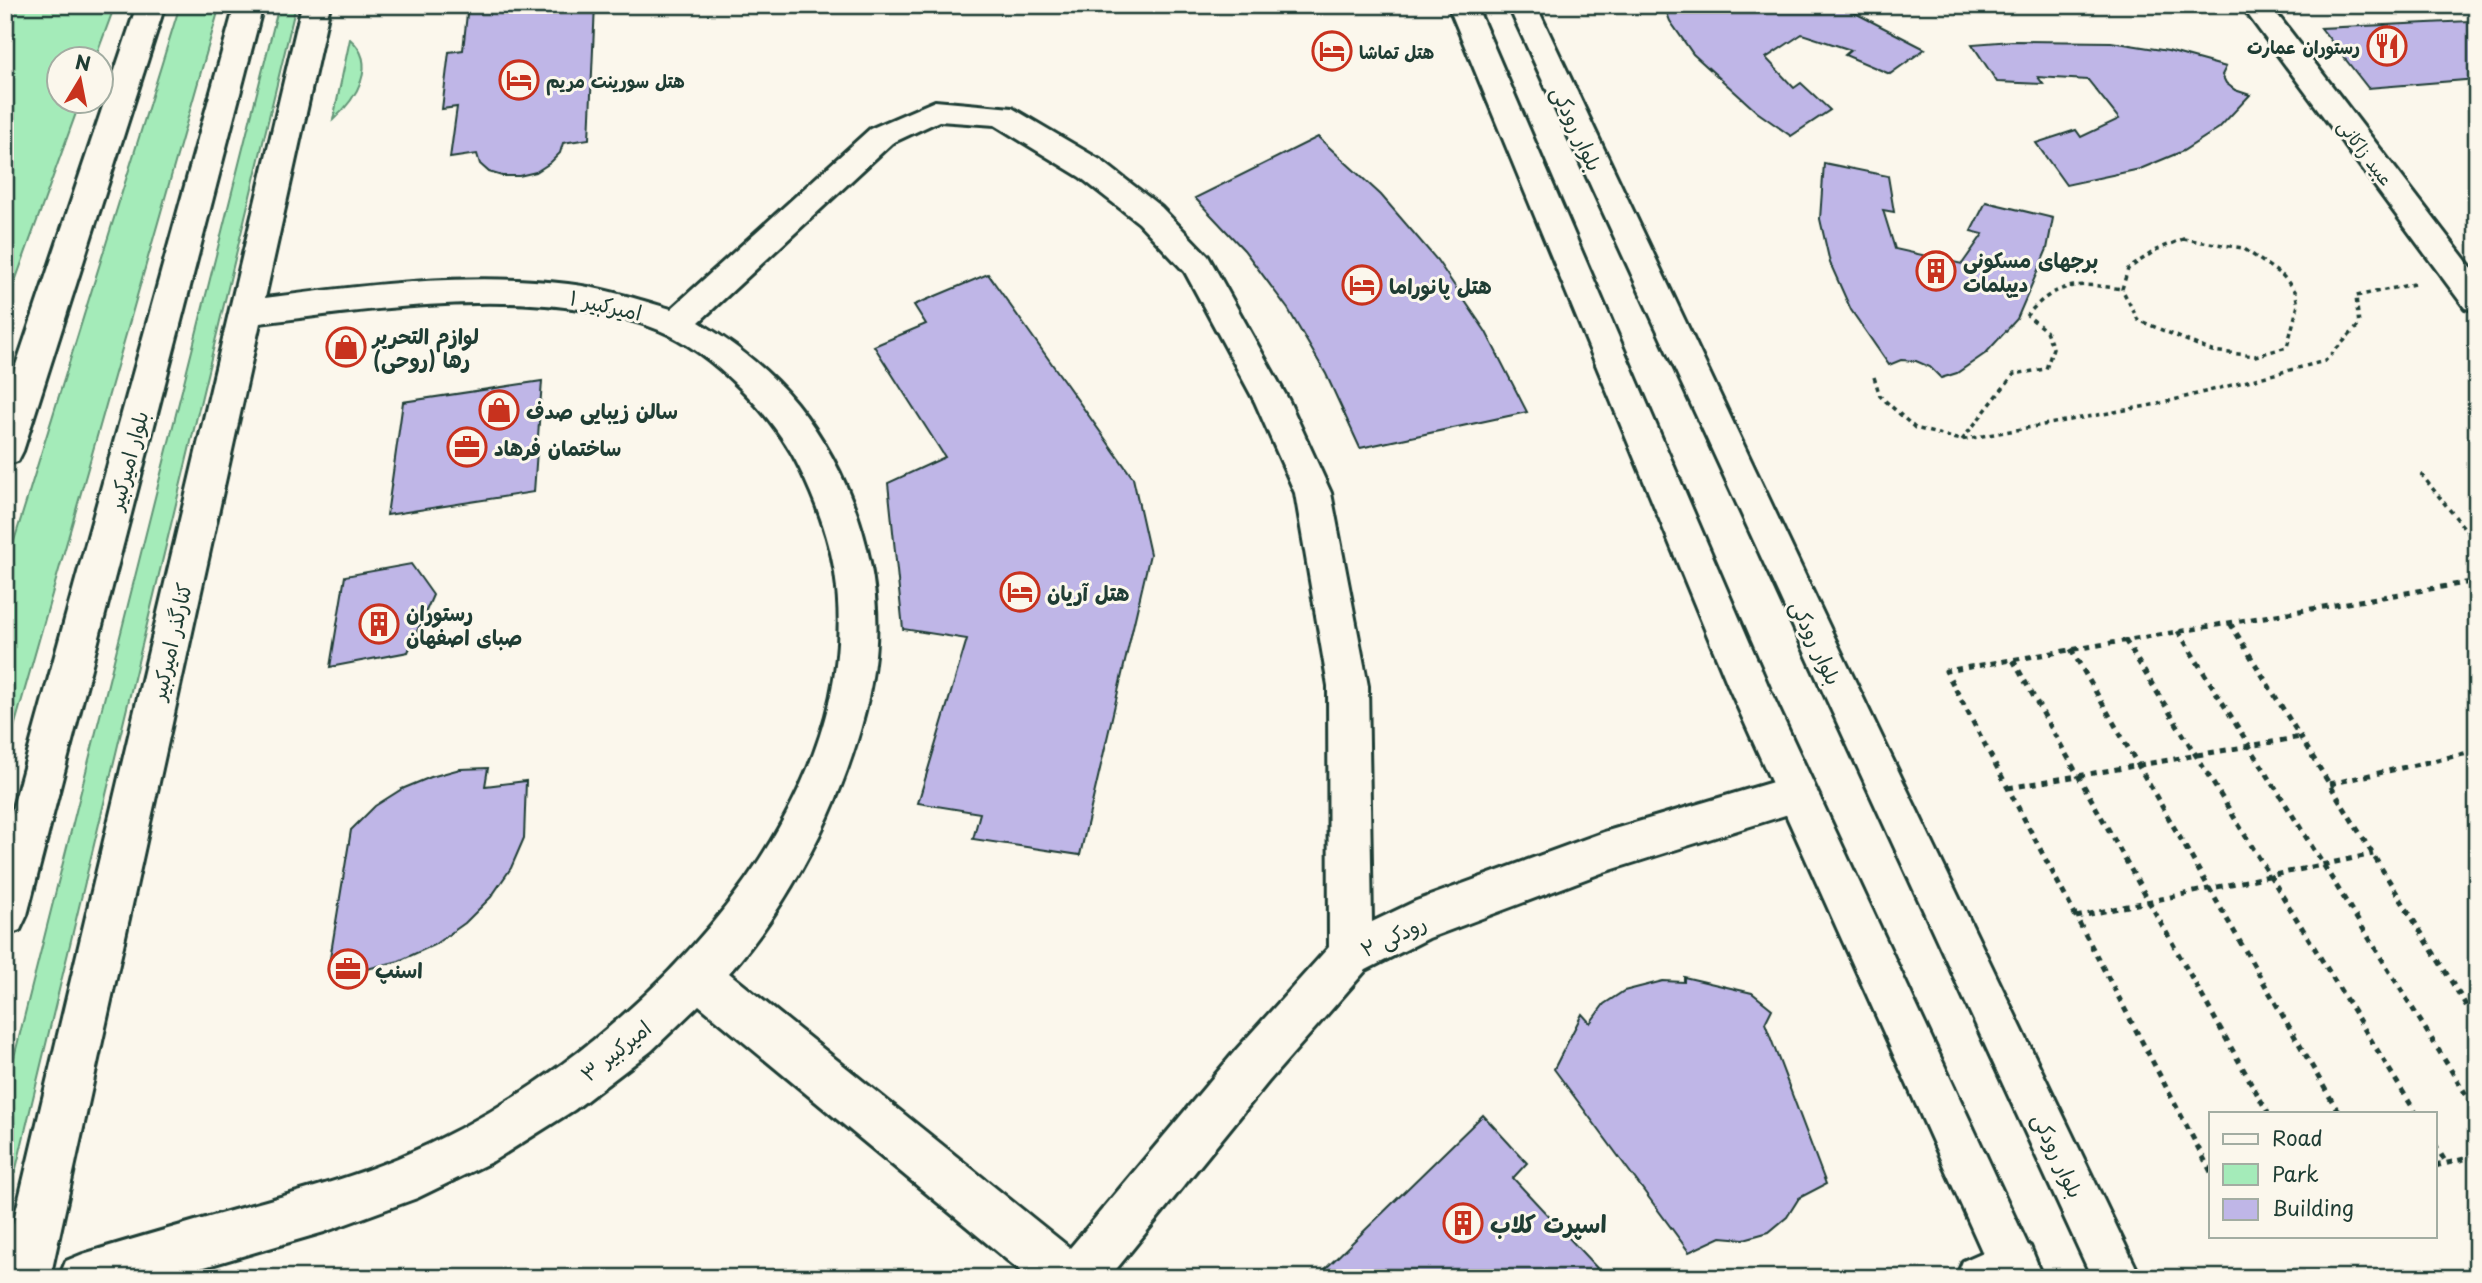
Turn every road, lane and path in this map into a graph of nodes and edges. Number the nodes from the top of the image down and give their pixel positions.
1 (151, 5) edge
2 (249, 5) edge
3 (316, 5) edge
4 (1462, 5) edge
5 (1521, 5) edge
6 (2255, 5) edge
7 (2458, 274) junction
8 (2122, 289) junction
9 (2477, 299) edge
10 (246, 313) junction
11 (676, 324) junction
12 (1874, 377) dead end
13 (1961, 440) junction
14 (5, 450) edge
15 (2421, 474) dead end
16 (2477, 544) edge
17 (849, 545) joint
18 (2477, 581) edge
19 (2230, 622) junction
20 (2178, 631) junction
21 (2125, 640) junction
22 (2071, 649) junction
23 (2013, 660) junction
24 (2301, 737) junction
25 (2249, 746) junction
26 (2477, 751) edge
27 (2196, 755) junction
28 (2138, 765) junction
29 (2078, 775) junction
30 (2330, 784) junction
31 (2008, 788) junction
32 (1796, 794) junction
33 (2373, 854) junction
34 (2323, 864) junction
35 (2270, 876) junction
36 (2210, 889) junction
37 (2149, 901) junction
38 (5, 915) edge
39 (2076, 918) junction
40 (1351, 955) junction
41 (697, 975) junction
42 (2477, 1023) edge
43 (2267, 1112) edge
44 (2338, 1112) edge
45 (2415, 1112) edge
46 (2477, 1112) edge
47 (2436, 1146) edge
48 (2477, 1156) edge
49 (2446, 1163) junction
50 (2436, 1166) edge
51 (2209, 1168) edge
52 (2004, 1273) edge
53 (24, 1278) edge
54 (83, 1278) edge
55 (1068, 1278) edge
56 (1077, 1278) edge
57 (2117, 1278) edge

1 - 14 street
2 - 38 street, بلوار امیرکبیر
3 - 10 street, کنارگذر امیرکبیر
4 - 32 street
5 - 57 street, بلوار رودکی
6 - 7 street, عبید زاکانی
7 - 9 street, عبید زاکانی
7 - 13 path
8 - 8 path
8 - 13 path
10 - 11 street, امیرکبیر ۱
10 - 53 street, کنارگذر امیرکبیر
11 - 17 street, امیرکبیر ۱
11 - 40 street
12 - 13 path
15 - 16 path
17 - 41 street, امیرکبیر ۳
18 - 19 path
19 - 20 path
19 - 24 path
20 - 21 path
20 - 25 path
21 - 22 path
21 - 27 path
22 - 23 path
22 - 28 path
23 - 29 path
23 - 31 path
24 - 25 path
24 - 30 path
25 - 27 path
25 - 34 path
26 - 30 path
27 - 28 path
27 - 35 path
28 - 29 path
28 - 36 path
29 - 31 path
29 - 37 path
30 - 33 path
31 - 39 path
32 - 40 street, رودکی ۲
32 - 52 street
33 - 34 path
33 - 42 path
34 - 35 path
34 - 46 path
35 - 36 path
35 - 45 path
36 - 37 path
36 - 44 path
37 - 39 path
37 - 43 path
39 - 51 path
40 - 56 street, رودکی ۲
41 - 54 street, امیرکبیر ۳
41 - 55 street
47 - 49 path
48 - 49 path
49 - 50 path

